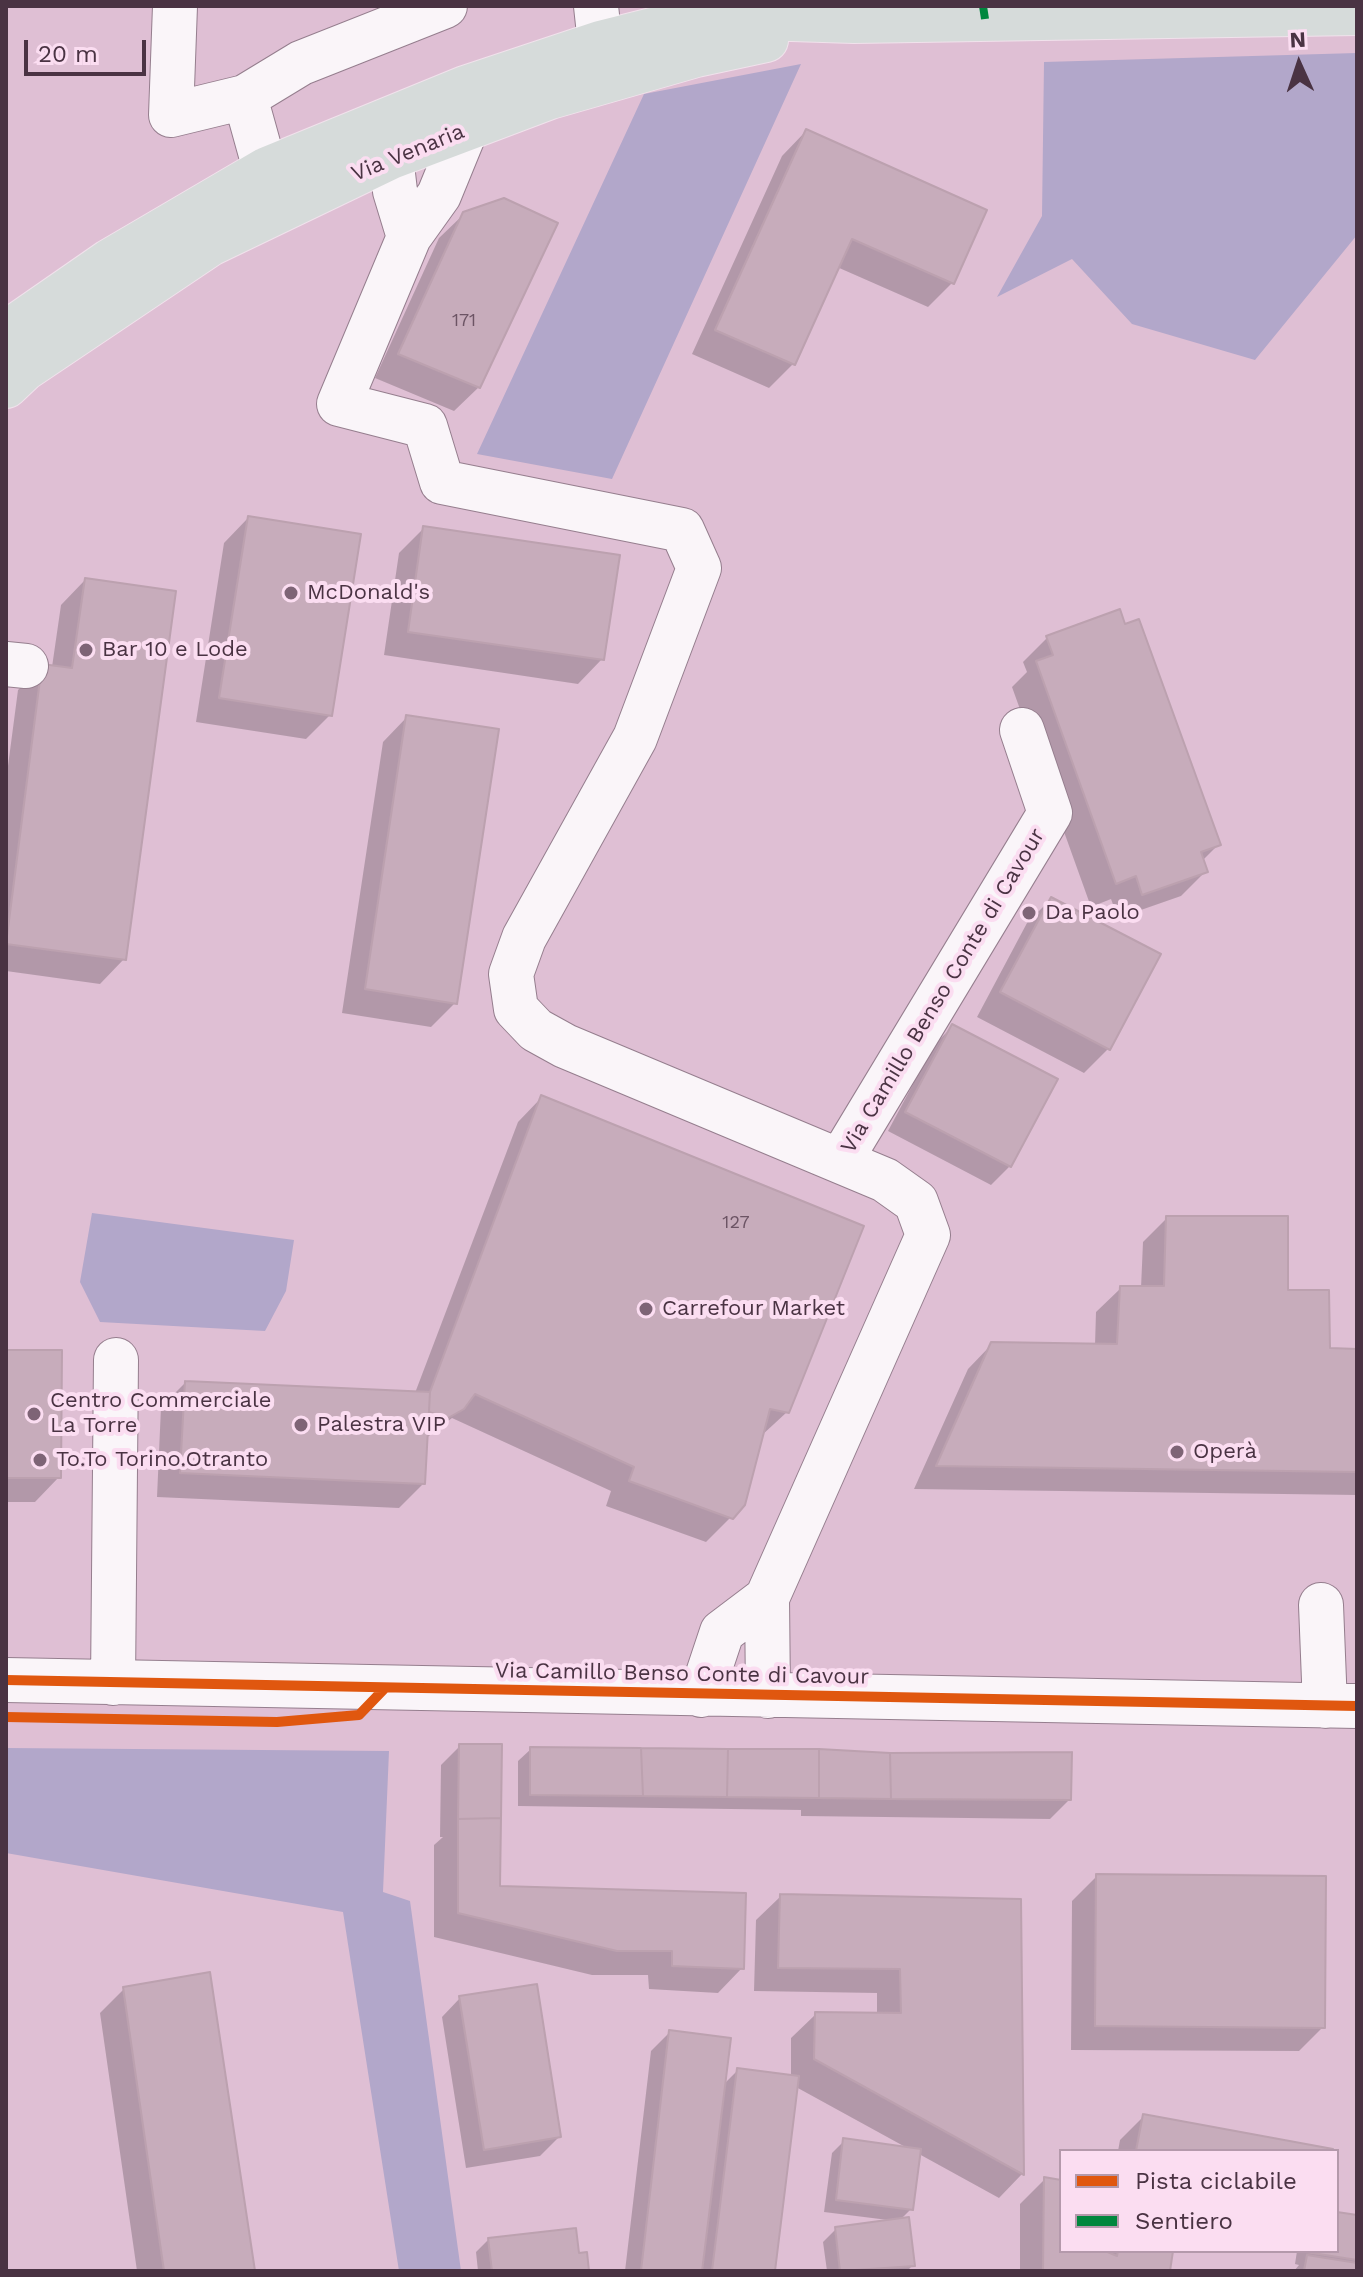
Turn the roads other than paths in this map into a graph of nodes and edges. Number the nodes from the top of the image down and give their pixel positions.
1 (175, 6) edge
2 (445, 6) edge
3 (1357, 13) edge
4 (667, 15) edge
5 (854, 21) junction
6 (598, 25) edge
7 (245, 97) junction
8 (400, 113) junction
9 (466, 129) junction
10 (391, 157) junction
11 (272, 190) junction
12 (409, 237) junction
13 (6, 333) edge
14 (6, 386) edge
15 (1022, 730) dead end
16 (840, 1161) junction
17 (116, 1360) dead end
18 (767, 1598) junction
19 (1321, 1605) dead end
20 (6, 1680) edge
21 (113, 1683) junction
22 (701, 1695) junction
23 (768, 1696) junction
24 (1341, 1706) edge

1 - 7 street
2 - 7 street
3 - 5 main road, Via Venaria
4 - 5 main road, Via Venaria
4 - 6 main road, Via Venaria
5 - 9 main road, Via Venaria
6 - 8 main road, Via Venaria
7 - 11 street
8 - 10 street
8 - 11 main road, Via Venaria
9 - 10 main road, Via Venaria
9 - 12 street
10 - 11 main road, Via Venaria
10 - 12 street
11 - 13 main road, Via Venaria
11 - 14 main road, Via Venaria
12 - 16 street, Via Camillo Benso Conte di Cavour
15 - 16 street, Via Camillo Benso Conte di Cavour
16 - 18 street, Via Camillo Benso Conte di Cavour
17 - 21 street
18 - 22 street
18 - 23 street
19 - 24 street
20 - 21 street, Via Camillo Benso Conte di Cavour
21 - 22 street, Via Camillo Benso Conte di Cavour
22 - 23 street, Via Camillo Benso Conte di Cavour
23 - 24 street, Via Camillo Benso Conte di Cavour

